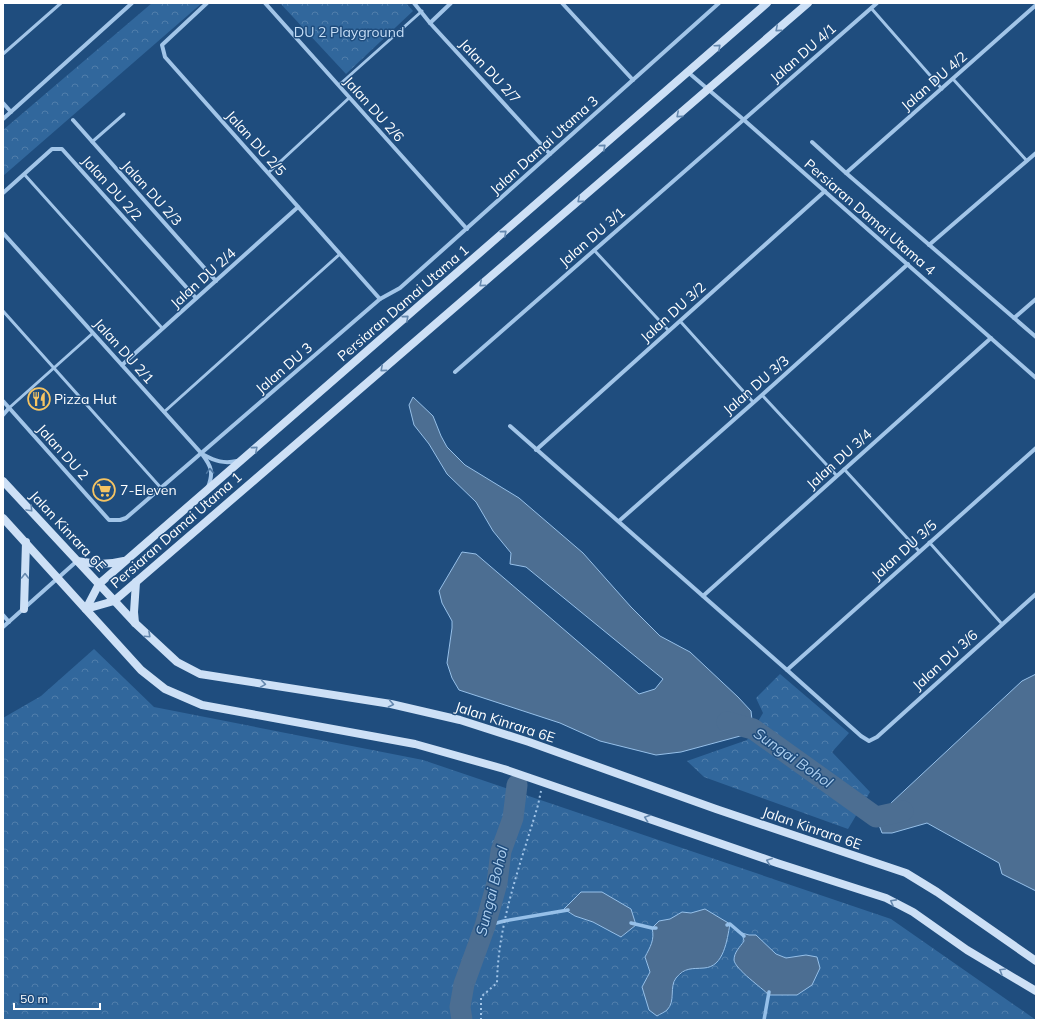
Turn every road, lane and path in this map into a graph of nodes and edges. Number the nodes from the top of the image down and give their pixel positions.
1 (61, 3) edge
2 (132, 3) edge
3 (208, 3) edge
4 (265, 3) edge
5 (414, 3) edge
6 (451, 3) edge
7 (562, 3) edge
8 (719, 3) edge
9 (768, 3) edge
10 (808, 3) edge
11 (877, 3) edge
12 (1036, 6) edge
13 (871, 8) junction
14 (422, 11) junction
15 (430, 23) junction
16 (3, 54) edge
17 (689, 73) junction
18 (954, 79) junction
19 (633, 80) junction
20 (338, 85) junction
21 (709, 89) junction
22 (942, 89) junction
23 (349, 98) junction
24 (3, 103) edge
25 (12, 112) junction
26 (124, 114) dead end
27 (3, 119) edge
28 (73, 120) dead end
29 (744, 120) junction
30 (92, 142) junction
31 (812, 142) dead end
32 (1036, 153) edge
33 (550, 154) junction
34 (1027, 161) junction
35 (268, 173) junction
36 (846, 173) junction
37 (24, 174) junction
38 (825, 191) junction
39 (3, 193) edge
40 (298, 207) junction
41 (466, 229) junction
42 (3, 234) edge
43 (929, 245) junction
44 (594, 250) junction
45 (340, 254) junction
46 (908, 264) junction
47 (216, 281) junction
48 (196, 298) junction
49 (380, 299) junction
50 (1036, 299) edge
51 (3, 311) edge
52 (1014, 318) junction
53 (680, 321) junction
54 (162, 328) junction
55 (669, 331) junction
56 (93, 333) junction
57 (990, 338) junction
58 (1036, 338) edge
59 (122, 365) junction
60 (54, 368) junction
61 (455, 372) dead end
62 (1036, 378) edge
63 (762, 395) junction
64 (3, 401) edge
65 (753, 402) junction
66 (9, 408) junction
67 (164, 412) junction
68 (3, 415) edge
69 (510, 426) dead end
70 (1036, 448) edge
71 (536, 450) junction
72 (202, 454) junction
73 (242, 460) junction
74 (844, 469) junction
75 (837, 476) junction
76 (3, 481) edge
77 (161, 488) junction
78 (206, 491) junction
79 (3, 518) edge
80 (619, 521) junction
81 (26, 542) junction
82 (929, 542) junction
83 (919, 551) junction
84 (77, 561) junction
85 (126, 561) junction
86 (58, 578) junction
87 (136, 582) junction
88 (99, 584) junction
89 (1036, 594) edge
90 (703, 596) junction
91 (114, 601) junction
92 (24, 609) junction
93 (86, 610) junction
94 (3, 615) edge
95 (9, 622) junction
96 (135, 623) junction
97 (1002, 624) junction
98 (3, 627) edge
99 (787, 670) junction
100 (542, 782) junction
101 (1036, 962) edge
102 (1036, 991) edge
103 (481, 1020) edge

1 - 16 lane
2 - 25 street
3 - 35 street, Jalan DU 2/5
4 - 20 street, Jalan DU 2/6
5 - 14 street, Jalan DU 2/7
6 - 15 street
7 - 19 street
8 - 19 street, Jalan Damai Utama 3
17 -> 9 street, Persiaran Damai Utama 1
10 -> 21 street, Persiaran Damai Utama 1
11 - 13 street, Jalan DU 4/1
12 - 18 street, Jalan DU 4/2
13 - 22 lane
13 - 29 street, Jalan DU 4/1
14 - 15 street, Jalan DU 2/7
14 - 20 lane
15 - 33 street, Jalan DU 2/7
17 - 21 street, Persiaran Damai Utama 4
73 -> 17 street, Persiaran Damai Utama 1
18 - 22 street, Jalan DU 4/2
18 - 34 lane
19 - 33 street, Jalan Damai Utama 3
20 - 23 street, Jalan DU 2/6
21 - 29 street, Persiaran Damai Utama 4
21 -> 87 street, Persiaran Damai Utama 1
22 - 36 street, Jalan DU 4/2
23 - 35 lane
23 - 41 street, Jalan DU 2/6
24 - 25 street
25 - 27 street
26 - 30 lane
28 - 30 street, Jalan DU 2/3
29 - 38 street, Persiaran Damai Utama 4
29 - 44 street, Jalan DU 3/1
30 - 47 street, Jalan DU 2/3
31 - 36 street
32 - 34 street
33 - 41 street, Jalan Damai Utama 3
34 - 43 street
35 - 40 street, Jalan DU 2/5
36 - 43 street
37 - 39 street, Jalan DU 2/2
37 - 48 street, Jalan DU 2/2
37 - 54 lane
38 - 46 street, Persiaran Damai Utama 4
38 - 53 street, Jalan DU 3/2
40 - 45 street, Jalan DU 2/5
40 - 47 street, Jalan DU 2/4
41 - 49 street, Jalan Damai Utama 3
42 - 56 street, Jalan DU 2/1
43 - 52 street
44 - 55 lane
44 - 61 street, Jalan DU 3/1
45 - 49 street, Jalan DU 2/5
45 - 67 lane
46 - 57 street, Persiaran Damai Utama 4
46 - 63 street, Jalan DU 3/3
47 - 48 street, Jalan DU 2/4
48 - 54 street, Jalan DU 2/4
49 - 72 street, Jalan DU 3
50 - 52 street
51 - 60 lane
52 - 58 street
53 - 55 street, Jalan DU 3/2
53 - 65 lane
54 - 59 street, Jalan DU 2/4
55 - 71 street, Jalan DU 3/2
56 - 59 street, Jalan DU 2/1
56 - 60 lane
57 - 62 street, Persiaran Damai Utama 4
57 - 74 street, Jalan DU 3/4
59 - 67 street, Jalan DU 2/1
60 - 66 lane
60 - 77 lane
63 - 65 street, Jalan DU 3/3
63 - 75 lane
64 - 66 street, Jalan DU 2
65 - 80 street, Jalan DU 3/3
66 - 68 street
66 - 77 street, Jalan DU 2
67 - 72 street, Jalan DU 2/1
69 - 71 street
70 - 82 street, Jalan DU 3/5
71 - 80 street
72 - 73 street
72 - 77 street, Jalan DU 2
78 -> 72 street, Jalan DU 2/1
73 - 78 street, Persiaran Damai Utama 1
74 - 75 street, Jalan DU 3/4
74 - 83 lane
75 - 90 street, Jalan DU 3/4
76 -> 84 street, Jalan Kinrara 6E
78 - 85 street, Persiaran Damai Utama 1
79 - 81 street
80 - 90 street
81 - 86 street
92 -> 81 street
82 - 83 street, Jalan DU 3/5
82 - 97 lane
83 - 99 street, Jalan DU 3/5
84 - 85 street
84 - 86 street
84 - 88 street, Jalan Kinrara 6E
85 - 88 street, Persiaran Damai Utama 1
86 - 92 street
86 - 93 street
87 - 91 street, Persiaran Damai Utama 1
87 - 96 street
88 - 91 street, Jalan Kinrara 6E
88 - 93 street, Persiaran Damai Utama 1
89 - 97 street, Jalan DU 3/6
90 - 99 street
91 - 93 street, Persiaran Damai Utama 1
91 - 96 street, Jalan Kinrara 6E
92 - 95 street
93 - 100 street
94 - 95 street
95 - 98 street
96 -> 101 street, Jalan Kinrara 6E
97 - 99 street, Jalan DU 3/6
102 -> 100 street
100 - 103 path

